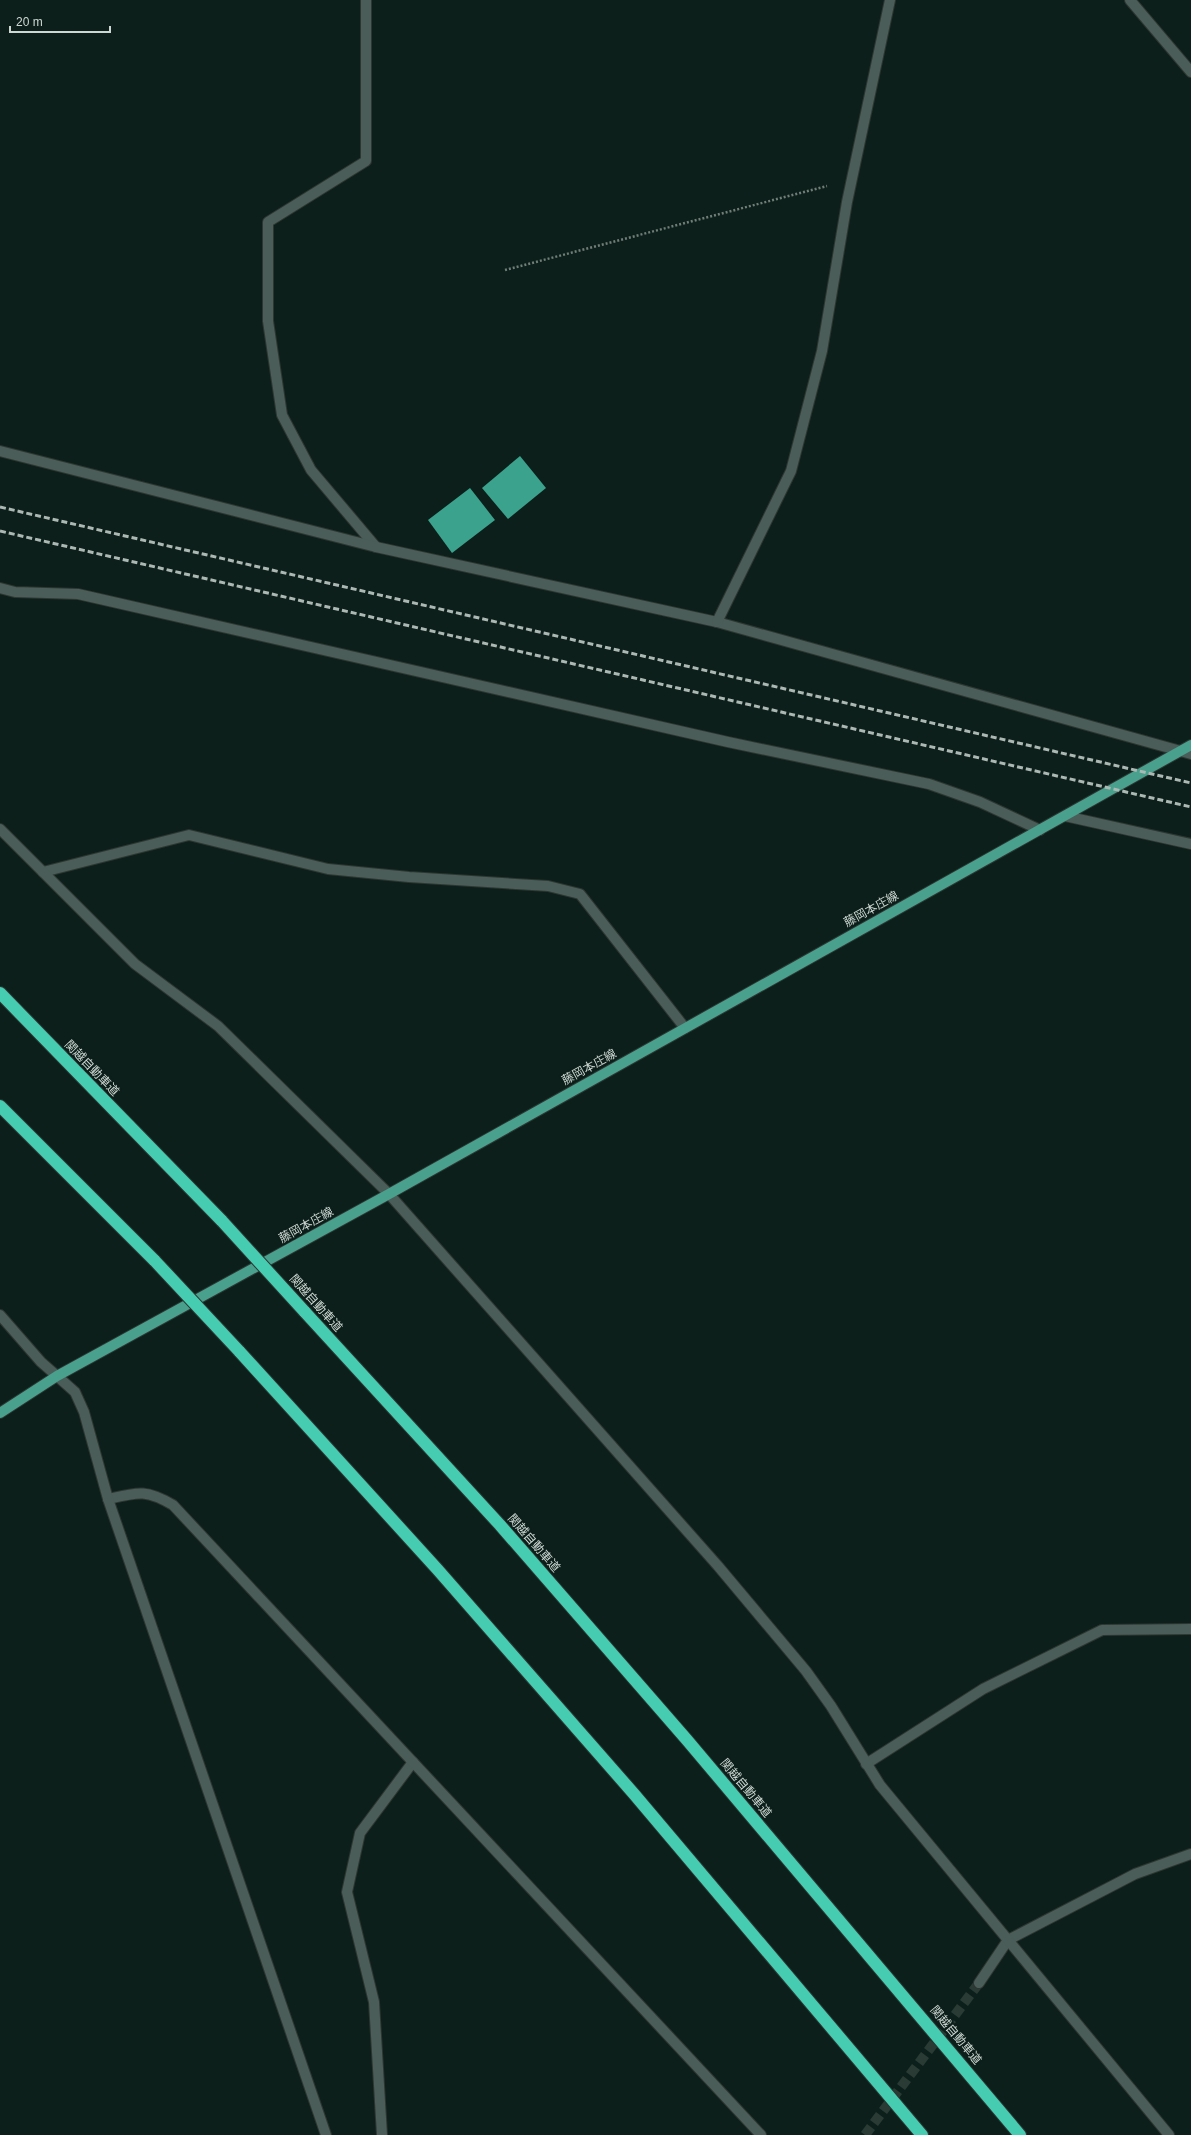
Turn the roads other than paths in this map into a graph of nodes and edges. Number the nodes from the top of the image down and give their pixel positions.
1 (366, 0) edge
2 (890, 0) edge
3 (1130, 0) edge
4 (1191, 72) edge
5 (0, 451) edge
6 (376, 547) junction
7 (0, 588) edge
8 (717, 622) junction
9 (1191, 745) edge
10 (1186, 752) edge
11 (1065, 816) junction
12 (0, 829) edge
13 (1040, 830) junction
14 (1191, 844) edge
15 (42, 872) junction
16 (0, 993) edge
17 (685, 1028) junction
18 (0, 1106) edge
19 (389, 1194) junction
20 (0, 1315) edge
21 (57, 1376) junction
22 (0, 1413) edge
23 (108, 1499) junction
24 (1191, 1629) edge
25 (414, 1762) junction
26 (866, 1764) junction
27 (1191, 1854) edge
28 (1008, 1940) junction
29 (979, 1983) tunnel mouth
30 (326, 2135) edge
31 (382, 2135) edge
32 (761, 2135) edge
33 (922, 2135) edge
34 (1020, 2135) edge
35 (1169, 2135) edge

1 - 6 street
2 - 8 street
3 - 4 street
5 - 6 street
6 - 8 street
7 - 13 street
8 - 10 street
9 - 10 main road, 藤岡本庄線
10 - 11 main road, 藤岡本庄線
11 - 13 main road, 藤岡本庄線
11 - 14 street
12 - 15 street
13 - 17 main road, 藤岡本庄線
15 - 17 street
15 - 19 street
16 - 34 highway, 関越自動車道, bridge
17 - 19 main road, 藤岡本庄線
18 - 33 highway, bridge
19 - 21 main road, 藤岡本庄線
19 - 26 street
20 - 21 street
21 - 22 main road, 藤岡本庄線
21 - 23 street
23 - 25 street
23 - 30 street
24 - 26 street
25 - 31 street
25 - 32 street
26 - 28 street
27 - 28 street
28 - 29 street
28 - 35 street

